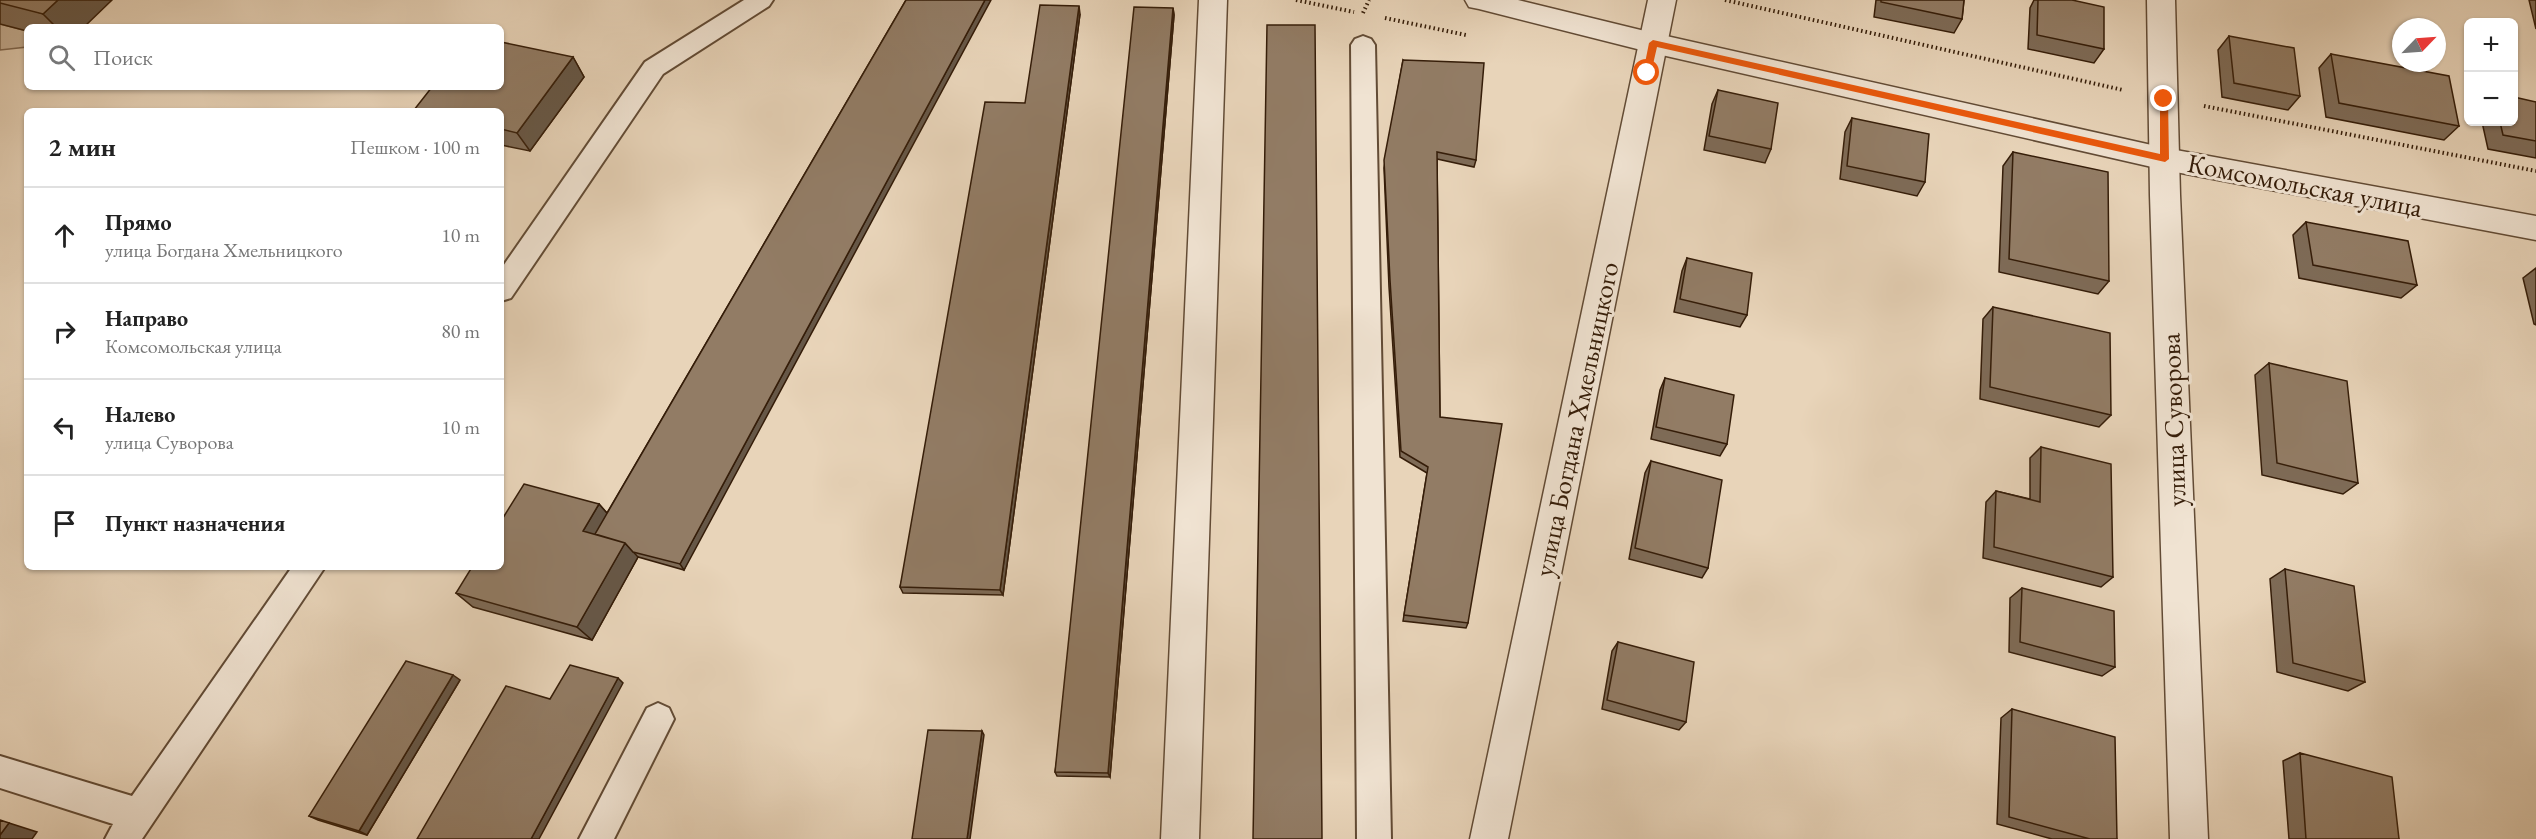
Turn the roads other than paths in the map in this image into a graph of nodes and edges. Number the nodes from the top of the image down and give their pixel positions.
1 (761, 0) edge
2 (1213, 0) edge
3 (1479, 0) edge
4 (1662, 0) edge
5 (2162, 0) edge
6 (1653, 43) junction
7 (1363, 45) dead end
8 (2165, 159) junction
9 (2536, 228) edge
10 (504, 286) edge
11 (308, 570) edge
12 (658, 719) dead end
13 (0, 772) edge
14 (1373, 790) junction
15 (130, 827) edge
16 (596, 839) edge
17 (1180, 839) edge
18 (1374, 839) edge
19 (1392, 839) edge
20 (1490, 839) edge
21 (2189, 839) edge

1 - 10 lane
2 - 17 street
3 - 6 street, Комсомольская улица
4 - 6 street, улица Богдана Хмельницкого
5 - 8 street, улица Суворова
6 - 8 street, Комсомольская улица
6 - 20 street, улица Богдана Хмельницкого
7 - 14 lane
8 - 9 street, Комсомольская улица
8 - 21 street, улица Суворова
11 - 15 lane
12 - 16 lane
13 - 15 lane
14 - 18 lane
14 - 19 lane

